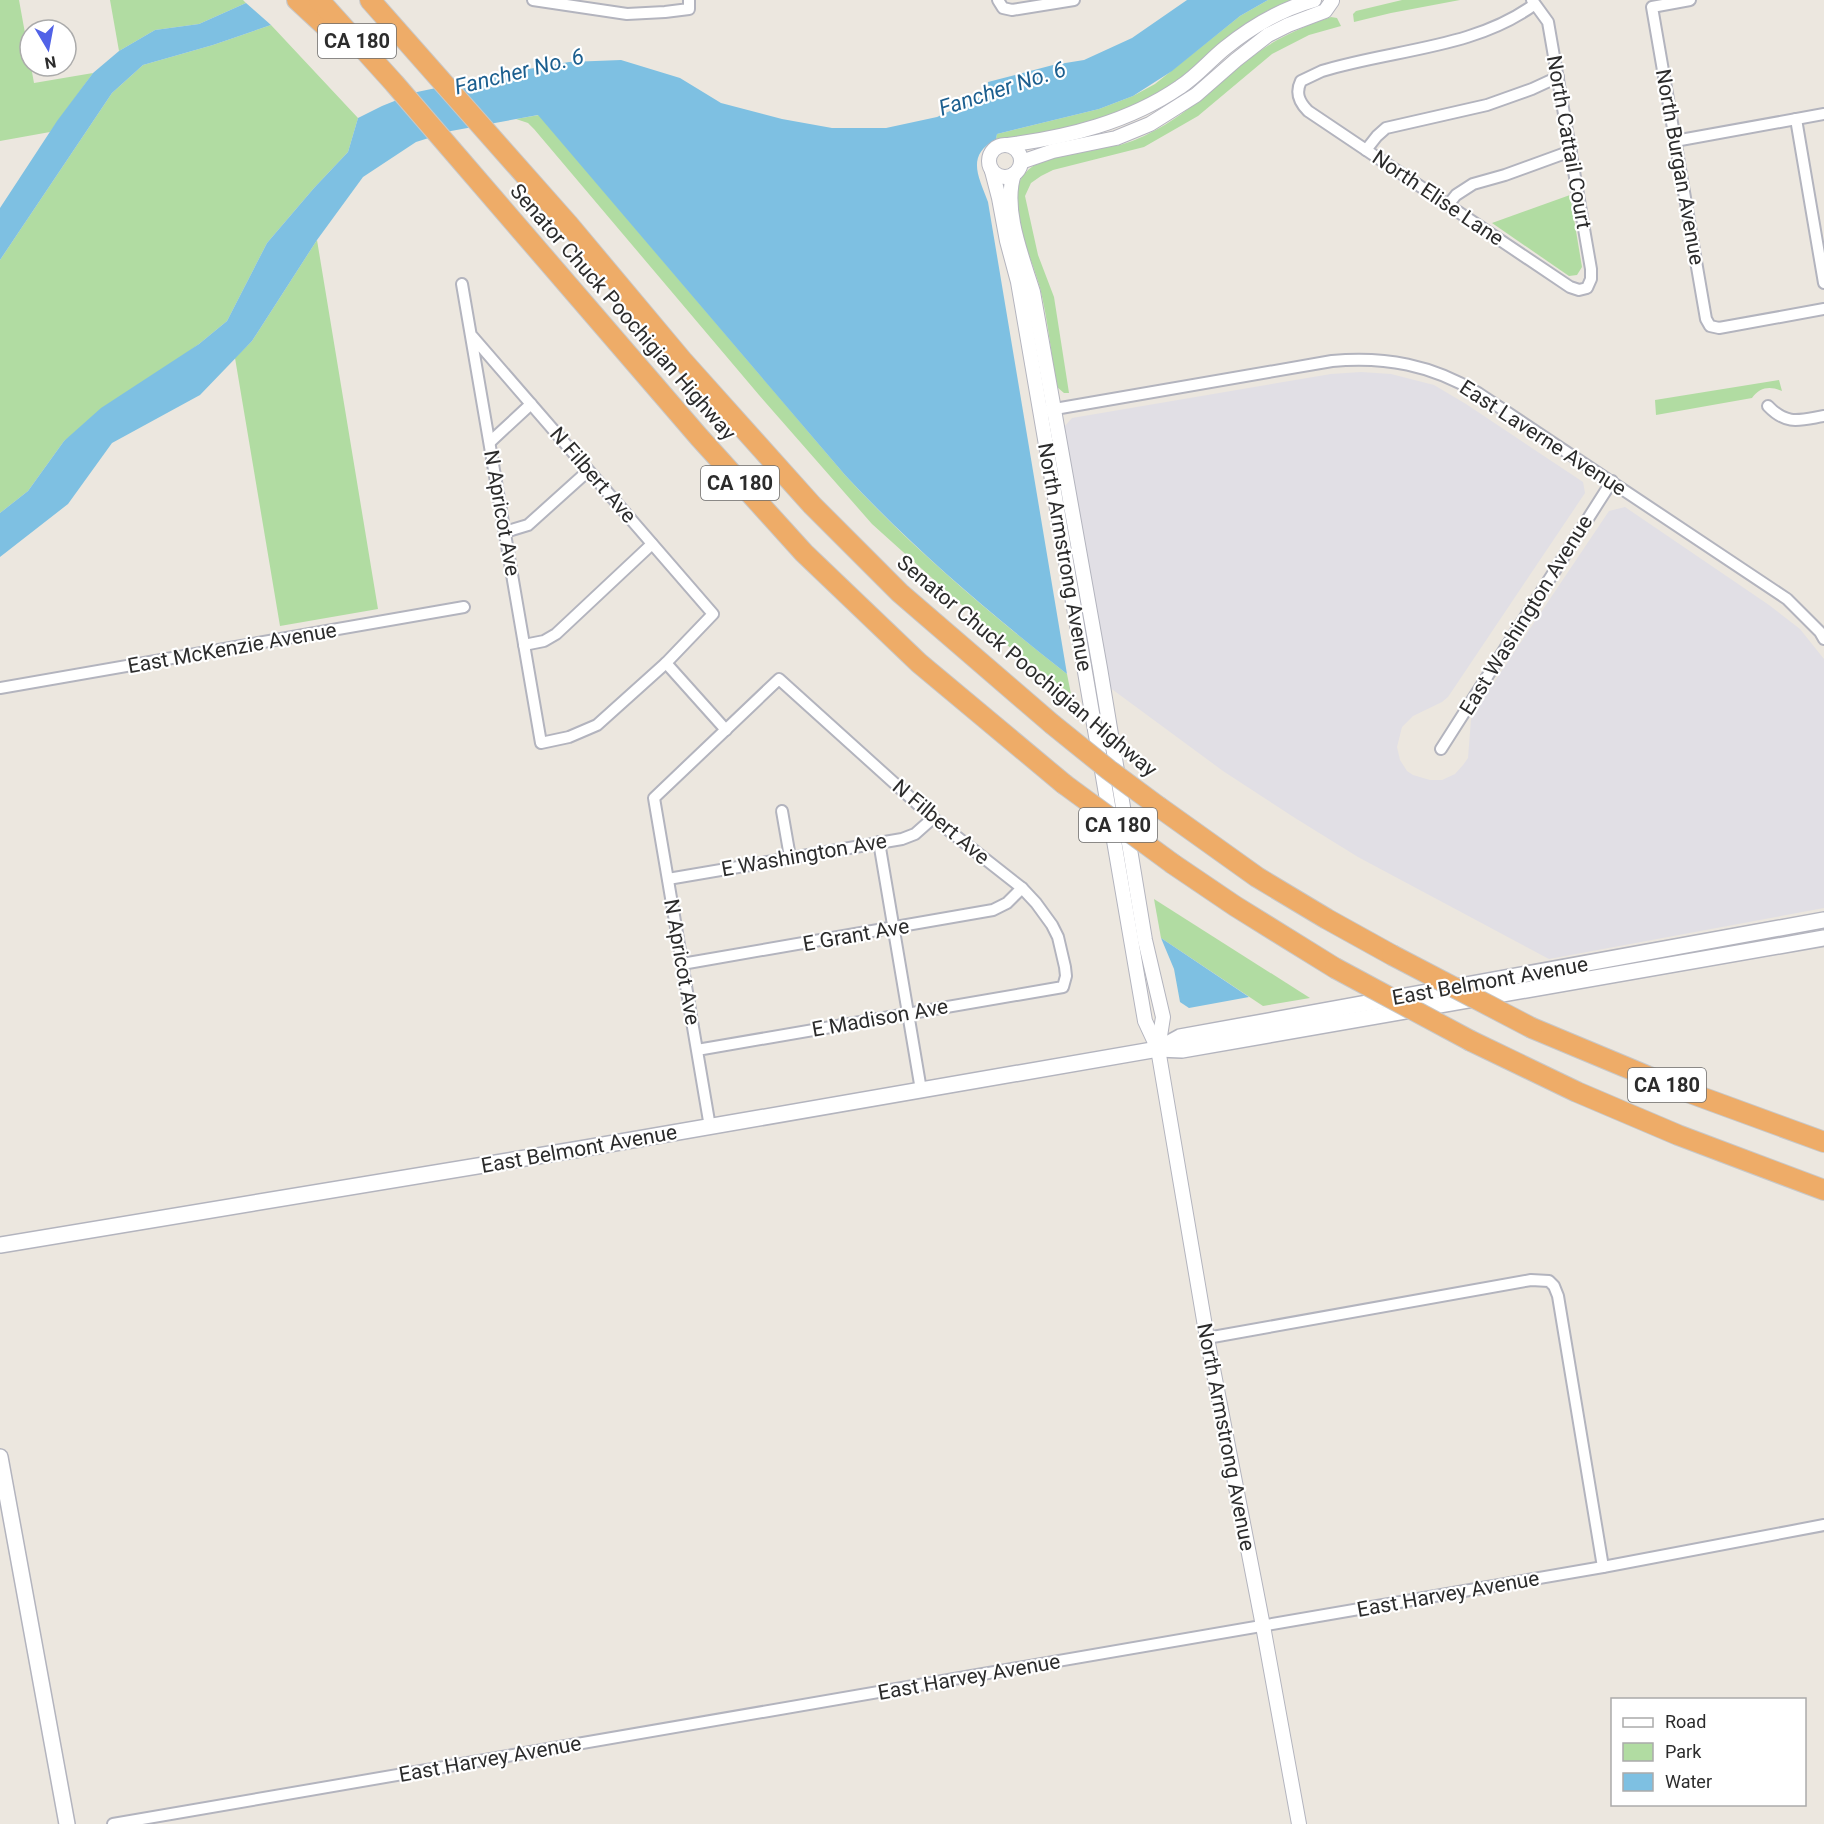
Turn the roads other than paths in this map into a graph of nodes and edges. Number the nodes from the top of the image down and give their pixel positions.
1 (297, 0) edge
2 (319, 0) edge
3 (370, 0) edge
4 (533, 0) edge
5 (689, 0) edge
6 (998, 0) edge
7 (1074, 0) edge
8 (1314, 0) edge
9 (1333, 0) edge
10 (1690, 0) edge
11 (1534, 2) edge
12 (1558, 77) junction
13 (394, 83) junction
14 (1824, 114) edge
15 (1796, 119) junction
16 (1675, 141) junction
17 (1008, 145) junction
18 (1366, 150) junction
19 (1571, 152) junction
20 (1017, 168) junction
21 (992, 171) junction
22 (1448, 205) junction
23 (1824, 283) edge
24 (462, 284) dead end
25 (1587, 288) joint
26 (1824, 309) edge
27 (472, 336) junction
28 (531, 404) junction
29 (1768, 406) dead end
30 (1047, 410) junction
31 (1824, 416) edge
32 (490, 442) junction
33 (588, 471) junction
34 (1611, 481) junction
35 (505, 532) junction
36 (652, 544) junction
37 (464, 607) dead end
38 (1824, 639) edge
39 (524, 645) junction
40 (666, 663) junction
41 (0, 688) edge
42 (726, 730) junction
43 (1441, 749) dead end
44 (782, 811) dead end
45 (933, 818) junction
46 (879, 842) junction
47 (790, 857) junction
48 (668, 879) junction
49 (1022, 888) junction
50 (1824, 920) edge
51 (894, 928) junction
52 (1824, 938) edge
53 (682, 964) junction
54 (1064, 987) joint
55 (908, 1014) junction
56 (1158, 1049) junction
57 (697, 1050) junction
58 (921, 1090) junction
59 (710, 1126) junction
60 (1678, 1135) junction
61 (1818, 1139) edge
62 (1824, 1190) edge
63 (1824, 1204) edge
64 (0, 1245) edge
65 (1207, 1338) junction
66 (0, 1457) edge
67 (1824, 1525) edge
68 (1603, 1567) junction
69 (1263, 1626) junction
70 (67, 1824) edge
71 (113, 1824) edge
72 (1299, 1824) edge

1 - 13 highway
2 - 13 highway, Senator Chuck Poochigian Highway / CA 180
3 - 61 highway, Senator Chuck Poochigian Highway / CA 180, bridge
4 - 5 street
6 - 7 street
8 - 17 street
9 - 20 street
10 - 16 street, North Burgan Avenue
11 - 12 street, North Cattail Court
11 - 18 street, North Elise Lane
12 - 18 street
12 - 19 street, North Cattail Court
13 - 60 highway, Senator Chuck Poochigian Highway / CA 180, bridge
14 - 15 street
15 - 16 street
15 - 23 street
16 - 26 street, North Burgan Avenue
17 - 20 street
17 - 21 street
18 - 22 street, North Elise Lane
19 - 22 street
19 - 25 street, North Cattail Court
20 - 21 street
20 - 30 street, North Armstrong Avenue
21 - 30 street, North Armstrong Avenue
22 - 25 street, North Elise Lane
24 - 27 street, N Apricot Ave
27 - 28 street, N Filbert Ave
27 - 32 street, N Apricot Ave
28 - 32 street
28 - 33 street, N Filbert Ave
29 - 31 street
30 - 34 street, East Laverne Avenue
30 - 56 street, North Armstrong Avenue
32 - 35 street, N Apricot Ave
33 - 35 street
33 - 36 street, N Filbert Ave
34 - 38 street, East Laverne Avenue
34 - 43 street, East Washington Avenue
35 - 39 street, N Apricot Ave
36 - 39 street
36 - 40 street, N Filbert Ave
37 - 41 street, East McKenzie Avenue
39 - 40 street, N Apricot Ave
40 - 42 street
42 - 45 street, N Filbert Ave
42 - 48 street, N Apricot Ave
44 - 47 street
45 - 46 street, E Washington Ave
45 - 49 street, N Filbert Ave
46 - 47 street, E Washington Ave
46 - 51 street
47 - 48 street, E Washington Ave
48 - 53 street, N Apricot Ave
49 - 51 street, E Grant Ave
49 - 54 street, N Filbert Ave
50 - 56 main road, East Belmont Avenue
51 - 53 street, E Grant Ave
51 - 55 street
52 - 56 main road, East Belmont Avenue
53 - 57 street, N Apricot Ave
54 - 55 street, E Madison Ave
55 - 57 street, E Madison Ave
55 - 58 street
56 - 58 main road, East Belmont Avenue
56 - 65 street, North Armstrong Avenue
57 - 59 street, N Apricot Ave
58 - 59 main road, East Belmont Avenue
59 - 64 main road, East Belmont Avenue
60 - 62 highway, Senator Chuck Poochigian Highway / CA 180
60 - 63 highway
65 - 68 street
65 - 69 street, North Armstrong Avenue
66 - 70 main road
67 - 68 street, East Harvey Avenue
68 - 69 street, East Harvey Avenue
69 - 71 street, East Harvey Avenue
69 - 72 street, North Armstrong Avenue

